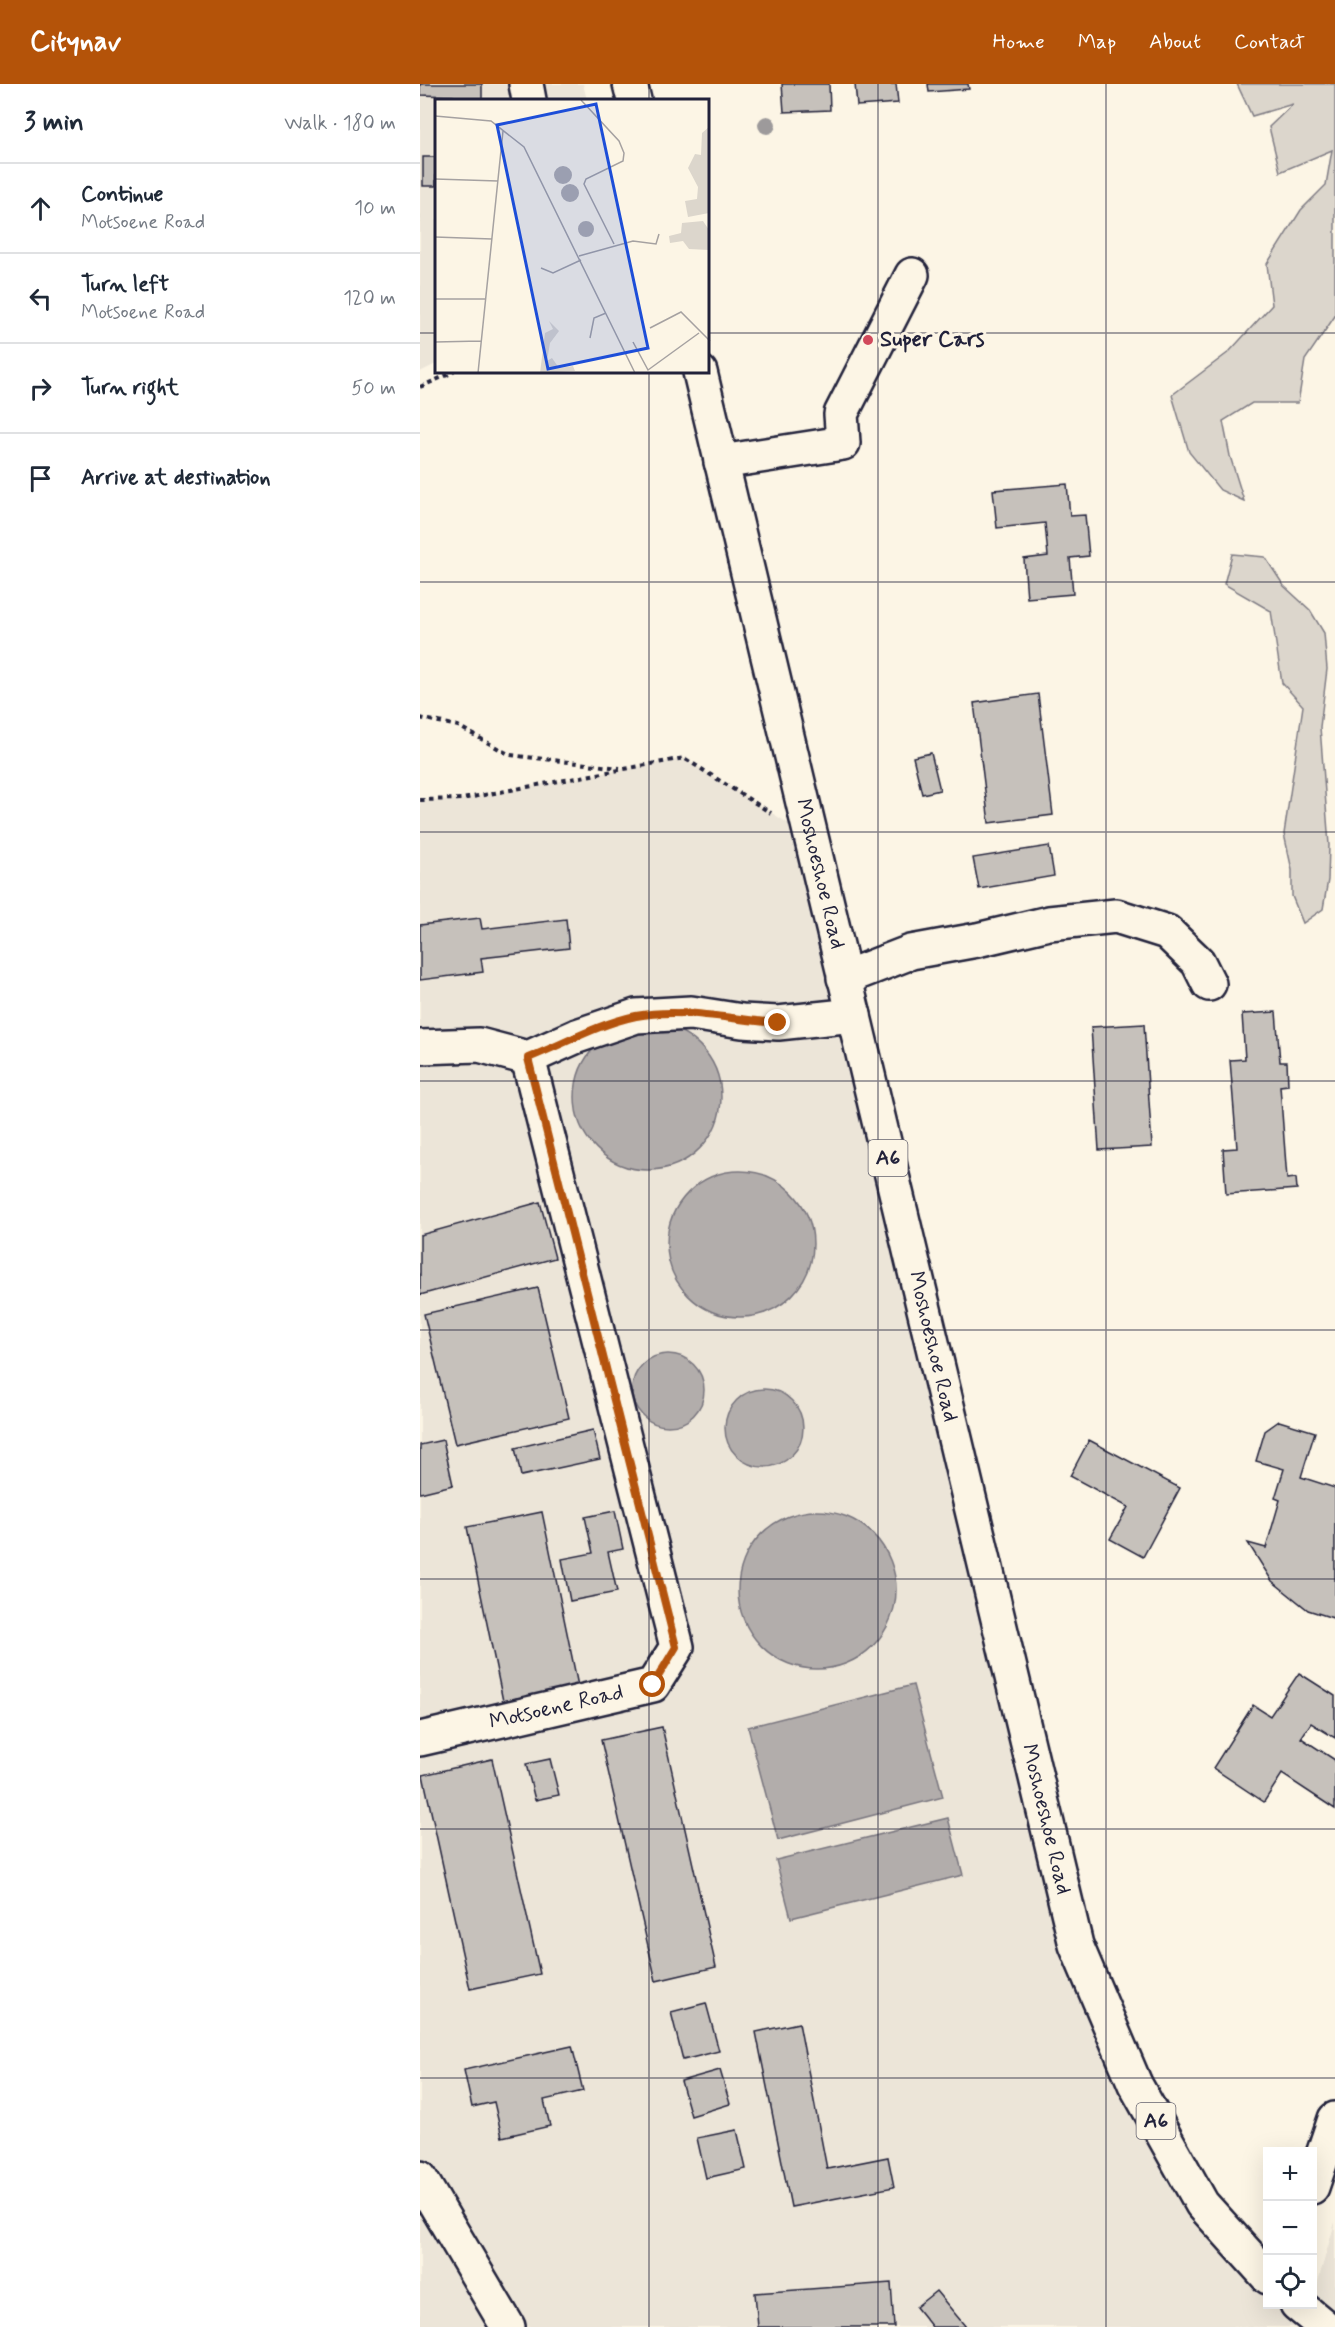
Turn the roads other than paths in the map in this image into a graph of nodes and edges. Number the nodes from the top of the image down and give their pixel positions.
1 (526, 84) edge
2 (630, 84) edge
3 (529, 99) edge
4 (634, 99) edge
5 (912, 275) dead end
6 (700, 374) edge
7 (721, 462) junction
8 (844, 978) junction
9 (1209, 984) dead end
10 (854, 1015) junction
11 (420, 1047) edge
12 (528, 1058) junction
13 (420, 1739) edge
14 (1335, 2119) edge
15 (1317, 2172) edge
16 (420, 2178) edge
17 (1263, 2271) edge
18 (1303, 2309) edge
19 (508, 2327) edge
20 (1325, 2327) edge

1 - 3 main road
2 - 4 main road
5 - 7 main road
6 - 7 main road, Moshoeshoe Road / A6
7 - 8 main road, Moshoeshoe Road / A6
8 - 9 main road
8 - 10 main road, Moshoeshoe Road / A6
10 - 12 main road
10 - 17 main road, Moshoeshoe Road / A6
11 - 12 main road
12 - 13 main road, Motsoene Road
14 - 15 main road
16 - 19 main road
18 - 20 main road

